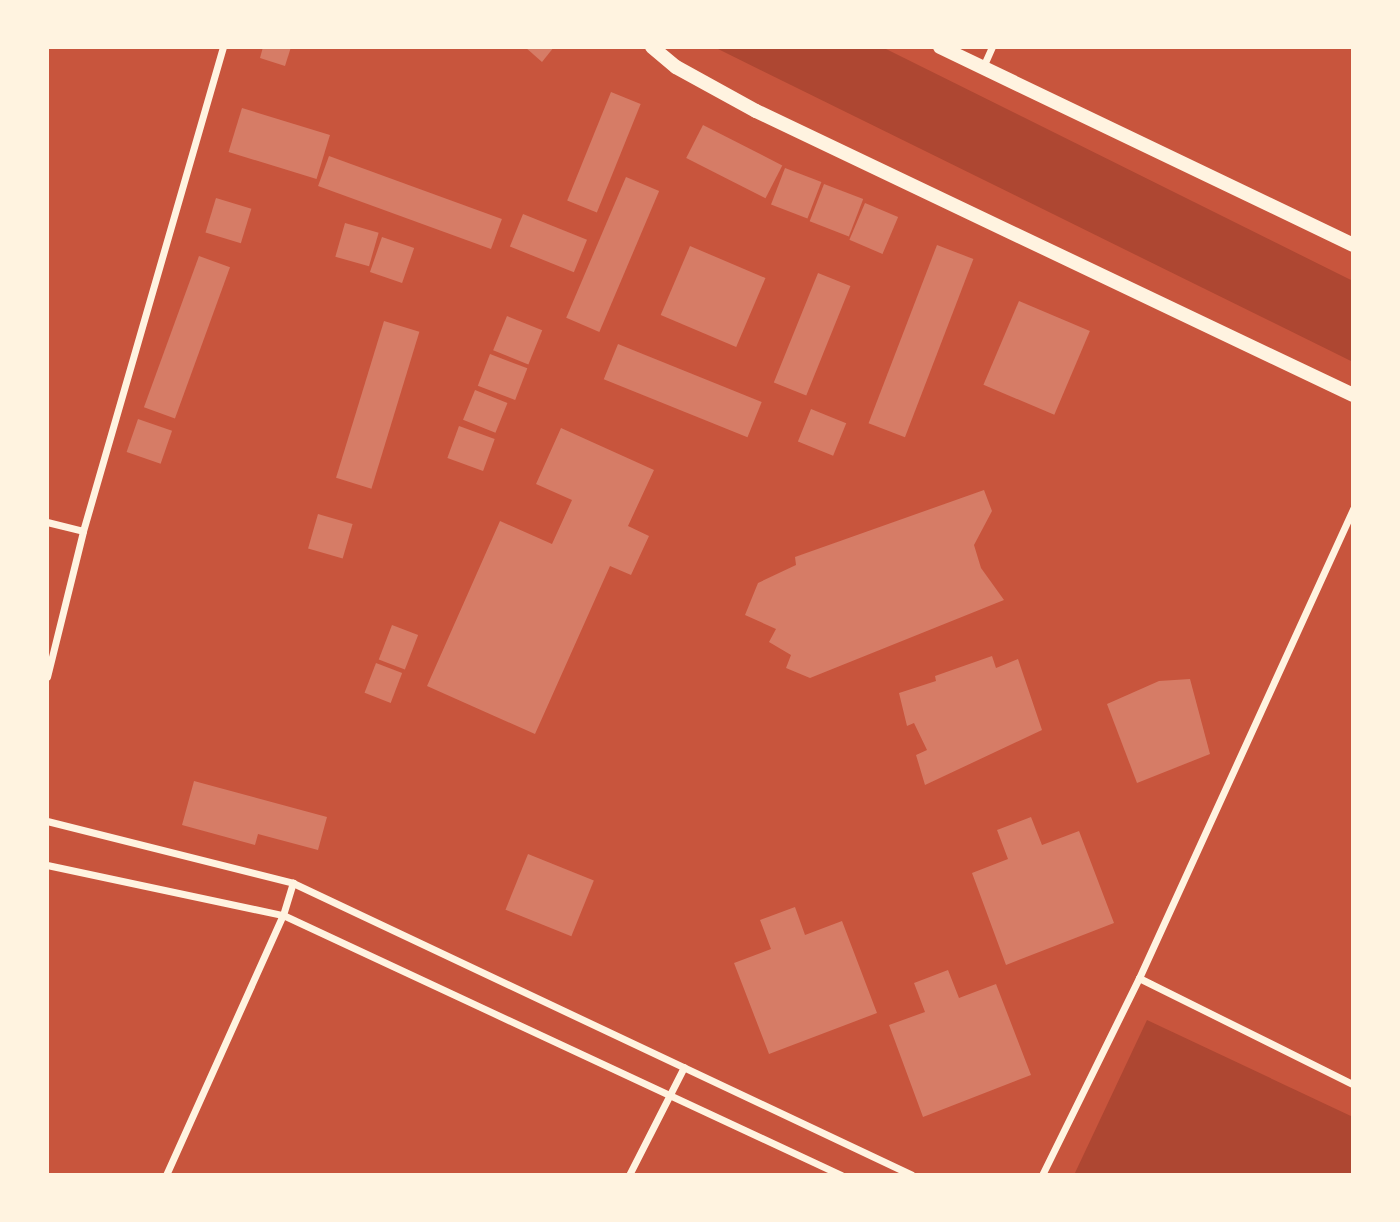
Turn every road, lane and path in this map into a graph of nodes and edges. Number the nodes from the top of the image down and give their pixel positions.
1 (223, 47) edge
2 (652, 47) edge
3 (940, 47) edge
4 (992, 47) edge
5 (983, 67) junction
6 (1353, 245) edge
7 (1353, 395) edge
8 (1353, 509) edge
9 (47, 522) edge
10 (83, 531) junction
11 (47, 677) edge
12 (47, 821) edge
13 (47, 866) edge
14 (293, 883) junction
15 (283, 915) junction
16 (1139, 978) junction
17 (684, 1067) junction
18 (1353, 1084) edge
19 (670, 1096) junction
20 (166, 1175) edge
21 (629, 1175) edge
22 (841, 1175) edge
23 (912, 1175) edge
24 (1042, 1175) edge

1 - 10 street
2 - 7 main road
3 - 5 main road
4 - 5 street
5 - 6 main road
8 - 16 street
9 - 10 street
10 - 11 street
12 - 14 street
13 - 15 street
14 - 15 street
14 - 17 street
15 - 19 street
15 - 20 street
16 - 18 street
16 - 24 street
17 - 19 street
17 - 23 street
19 - 21 street
19 - 22 street

